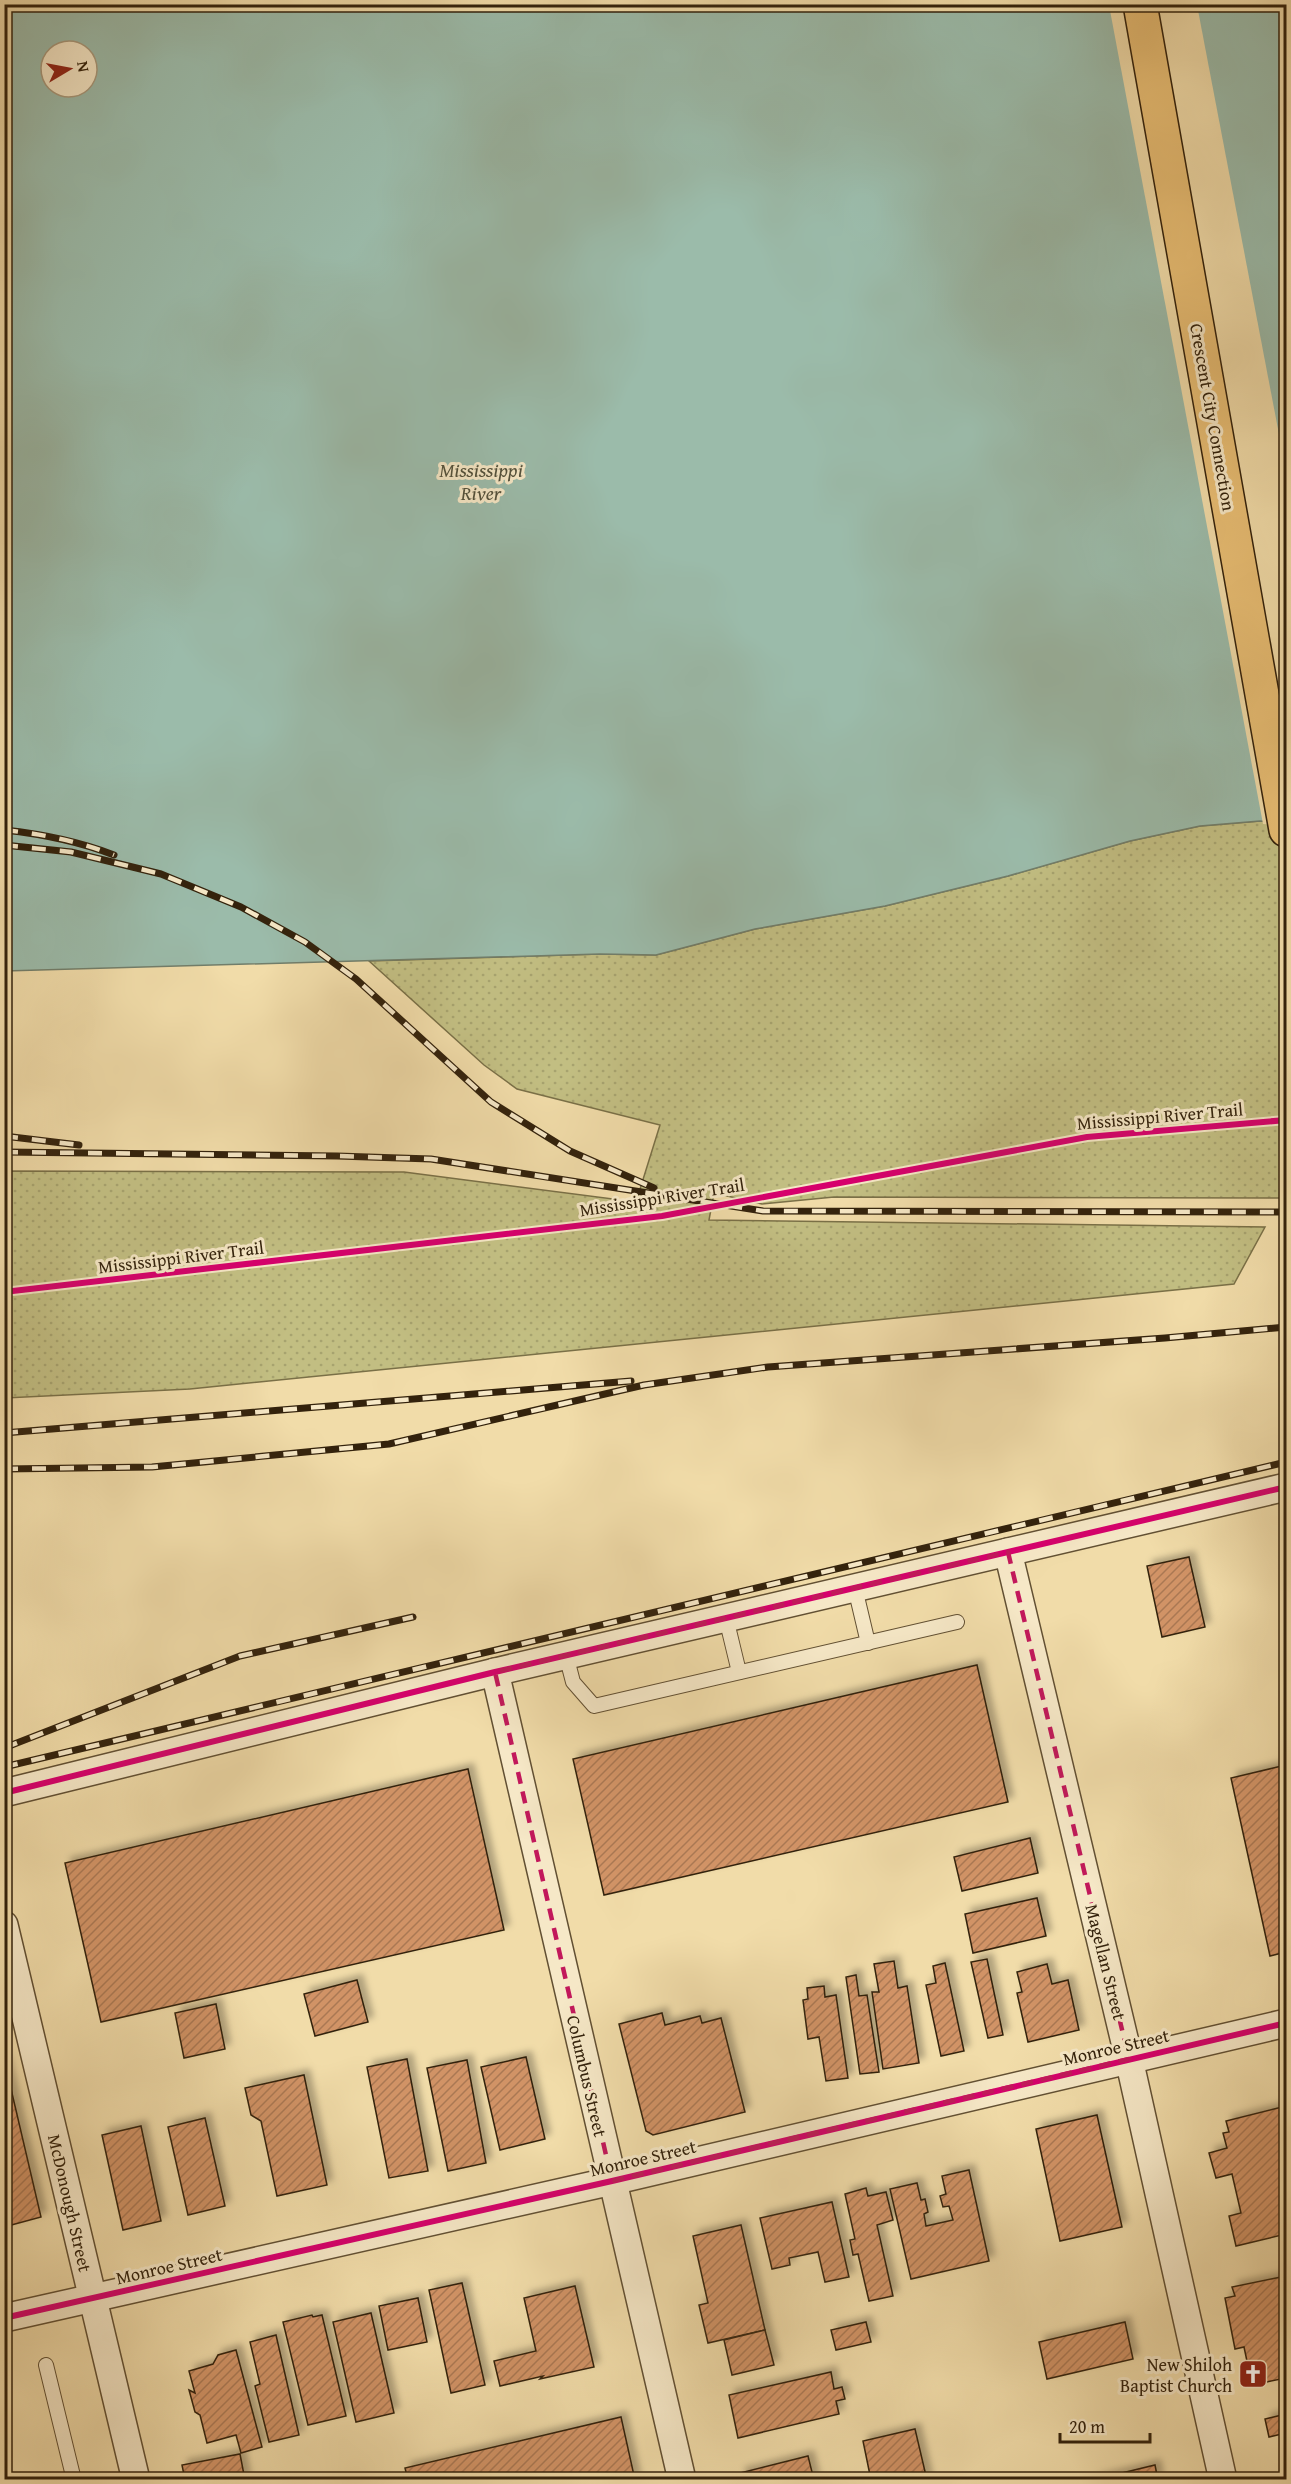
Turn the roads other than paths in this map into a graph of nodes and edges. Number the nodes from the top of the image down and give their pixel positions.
1 (1140, 4) edge
2 (1287, 830) edge
3 (1287, 1487) edge
4 (1008, 1552) junction
5 (855, 1588) junction
6 (726, 1618) junction
7 (957, 1622) dead end
8 (868, 1643) junction
9 (566, 1655) junction
10 (495, 1672) junction
11 (739, 1672) junction
12 (4, 1793) edge
13 (4, 1925) edge
14 (1287, 2023) edge
15 (1130, 2059) junction
16 (612, 2181) junction
17 (93, 2298) junction
18 (4, 2318) edge
19 (46, 2365) dead end
20 (74, 2480) edge
21 (136, 2480) edge
22 (682, 2480) edge
23 (1222, 2480) edge

1 - 2 highway, Crescent City Connection
3 - 4 street
4 - 5 street
4 - 15 street, Magellan Street
5 - 6 street
5 - 8 lane
6 - 9 street
6 - 11 lane
7 - 8 lane
8 - 11 lane
9 - 10 street
9 - 11 lane
10 - 12 street
10 - 16 street, Columbus Street
13 - 17 street, McDonough Street
14 - 15 street, Monroe Street
15 - 16 street, Monroe Street
15 - 23 street, Magellan Street
16 - 17 street, Monroe Street
16 - 22 street, Columbus Street
17 - 18 street, Monroe Street
17 - 21 street, McDonough Street
19 - 20 lane

